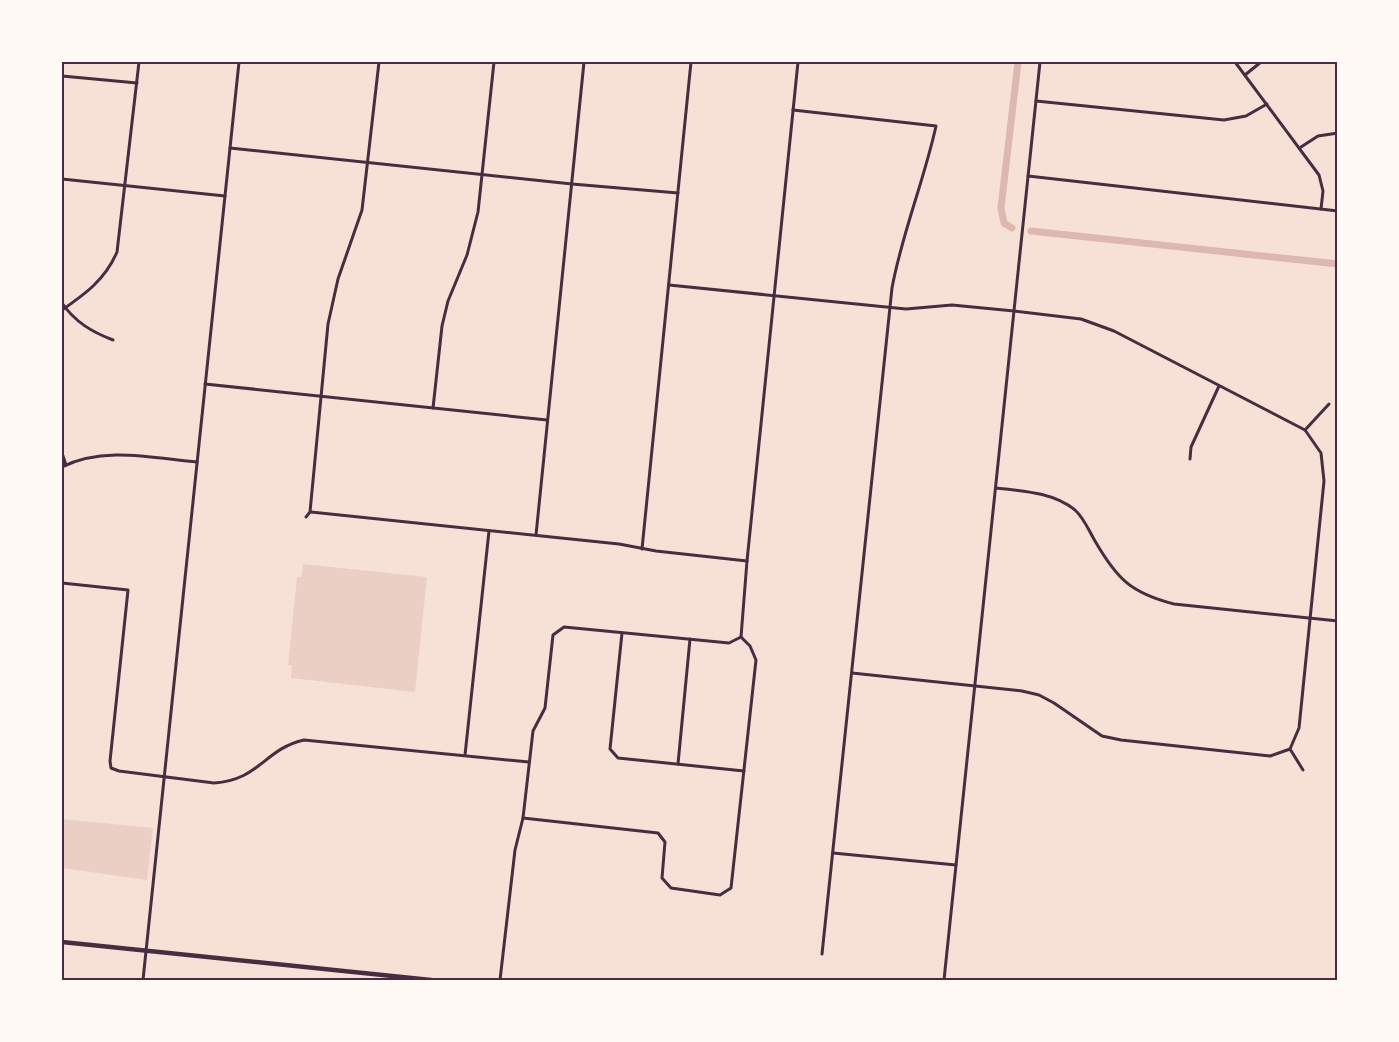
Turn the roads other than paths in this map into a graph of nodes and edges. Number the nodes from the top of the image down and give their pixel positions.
1 (139, 62) edge
2 (239, 62) edge
3 (379, 62) edge
4 (494, 62) edge
5 (584, 62) edge
6 (692, 62) edge
7 (798, 62) edge
8 (1040, 62) edge
9 (1234, 62) edge
10 (1261, 62) edge
11 (1245, 75) junction
12 (62, 76) edge
13 (137, 82) junction
14 (1036, 101) junction
15 (1267, 104) junction
16 (793, 110) junction
17 (1338, 133) edge
18 (230, 148) junction
19 (1300, 148) junction
20 (368, 163) junction
21 (482, 175) junction
22 (1028, 176) junction
23 (62, 179) edge
24 (572, 184) junction
25 (126, 186) junction
26 (678, 194) junction
27 (225, 196) junction
28 (1321, 209) junction
29 (1338, 211) edge
30 (669, 285) junction
31 (774, 296) junction
32 (62, 303) edge
33 (890, 308) junction
34 (63, 309) edge
35 (1014, 311) junction
36 (112, 340) dead end
37 (205, 384) junction
38 (1219, 386) junction
39 (321, 396) junction
40 (1329, 404) dead end
41 (434, 408) junction
42 (547, 420) junction
43 (1305, 430) junction
44 (62, 453) edge
45 (1190, 459) dead end
46 (197, 462) junction
47 (66, 465) junction
48 (62, 467) edge
49 (996, 488) junction
50 (310, 512) junction
51 (306, 518) dead end
52 (489, 531) junction
53 (536, 536) junction
54 (642, 549) junction
55 (747, 561) junction
56 (62, 583) edge
57 (1310, 618) junction
58 (1338, 621) edge
59 (622, 633) junction
60 (741, 636) junction
61 (690, 639) junction
62 (852, 674) junction
63 (975, 685) junction
64 (1290, 749) junction
65 (465, 755) junction
66 (529, 762) junction
67 (678, 764) junction
68 (1303, 770) dead end
69 (744, 771) junction
70 (164, 777) junction
71 (523, 818) junction
72 (833, 853) junction
73 (956, 865) junction
74 (62, 942) edge
75 (146, 951) junction
76 (822, 954) dead end
77 (143, 981) edge
78 (431, 981) edge
79 (500, 981) edge
80 (945, 981) edge

1 - 13 street
2 - 18 street
3 - 20 street
4 - 21 street
5 - 24 street
6 - 26 street
7 - 16 street
8 - 14 street
9 - 11 street
10 - 11 street
11 - 15 street
12 - 13 street
13 - 25 street
14 - 15 street
14 - 22 street
15 - 19 street
16 - 31 street
16 - 33 street
17 - 19 street
18 - 20 street
18 - 27 street
19 - 28 street
20 - 21 street
20 - 39 street
21 - 24 street
21 - 41 street
22 - 28 street
22 - 35 street
23 - 25 street
24 - 26 street
24 - 42 street
25 - 27 street
25 - 34 street
26 - 30 street
27 - 37 street
28 - 29 street
30 - 31 street
30 - 54 street
31 - 33 street
31 - 55 street
32 - 34 street
33 - 35 street
33 - 62 street
34 - 36 street
35 - 38 street
35 - 49 street
37 - 39 street
37 - 46 street
38 - 43 street
38 - 45 street
39 - 41 street
39 - 50 street
40 - 43 street
41 - 42 street
42 - 53 street
43 - 57 street
44 - 47 street
46 - 47 street
46 - 70 street
47 - 48 street
49 - 57 street
49 - 63 street
50 - 51 street
50 - 52 street
52 - 53 street
52 - 65 street
53 - 54 street
54 - 55 street
55 - 60 street
56 - 70 street
57 - 58 street
57 - 64 street
59 - 61 street
59 - 66 street
59 - 67 street
60 - 61 street
60 - 69 street
61 - 67 street
62 - 63 street
62 - 72 street
63 - 64 street
63 - 73 street
64 - 68 street
65 - 66 street
65 - 70 street
66 - 71 street
67 - 69 street
69 - 71 street
70 - 75 street
71 - 79 street
72 - 73 street
72 - 76 street
73 - 80 street
74 - 75 main road
75 - 77 street
75 - 78 main road

